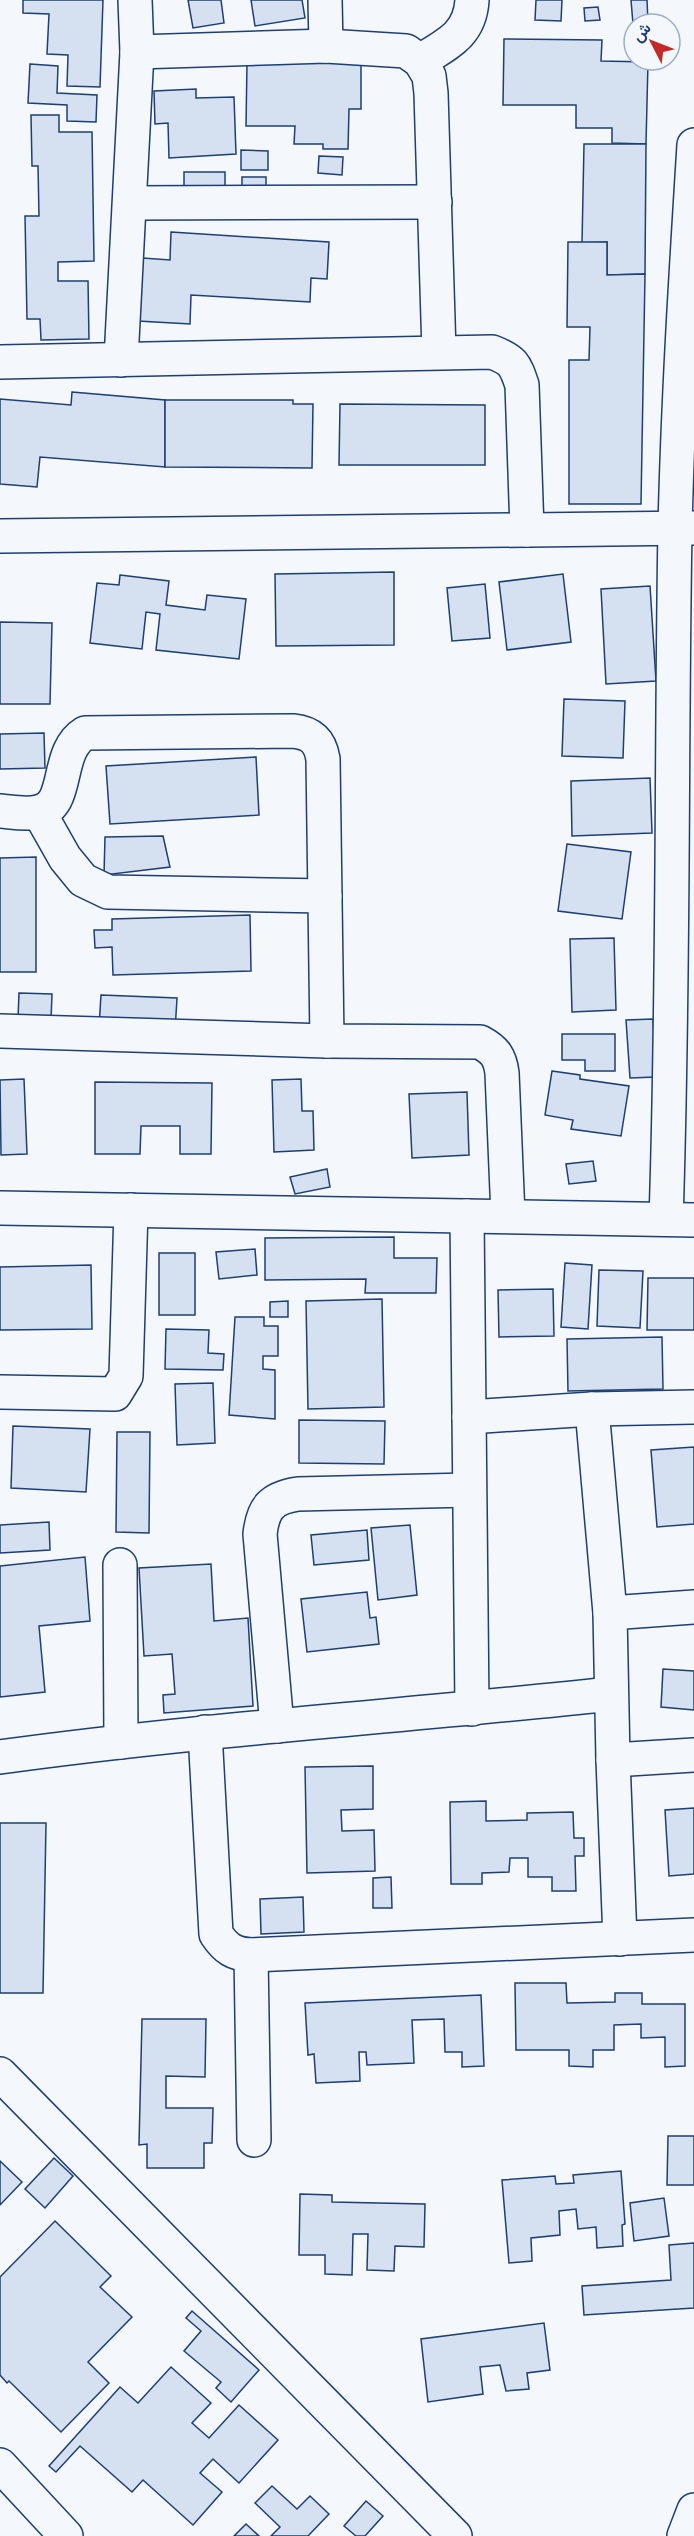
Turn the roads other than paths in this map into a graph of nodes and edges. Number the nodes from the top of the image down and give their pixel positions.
1 (135, 0) edge
2 (325, 0) edge
3 (472, 0) edge
4 (326, 46) junction
5 (137, 52) junction
6 (420, 61) junction
7 (694, 145) edge
8 (435, 202) junction
9 (130, 203) junction
10 (688, 334) edge
11 (439, 352) junction
12 (121, 360) junction
13 (0, 362) edge
14 (685, 528) edge
15 (527, 530) junction
16 (0, 536) edge
17 (0, 811) edge
18 (39, 812) junction
19 (325, 896) junction
20 (0, 1031) edge
21 (327, 1041) junction
22 (683, 1054) edge
23 (0, 1208) edge
24 (131, 1210) junction
25 (467, 1216) junction
26 (508, 1216) junction
27 (680, 1220) edge
28 (0, 1392) edge
29 (694, 1407) edge
30 (592, 1409) junction
31 (469, 1417) junction
32 (468, 1490) junction
33 (120, 1565) dead end
34 (694, 1607) edge
35 (610, 1613) junction
36 (611, 1694) junction
37 (472, 1709) junction
38 (277, 1726) junction
39 (206, 1732) junction
40 (121, 1742) junction
41 (694, 1755) edge
42 (0, 1756) edge
43 (613, 1761) junction
44 (694, 1935) edge
45 (620, 1939) junction
46 (251, 1956) junction
47 (0, 2074) edge
48 (254, 2140) dead end
49 (0, 2465) edge
50 (694, 2510) edge
51 (66, 2536) edge
52 (454, 2536) edge
53 (684, 2536) edge

1 - 5 street
2 - 4 street
3 - 6 street
4 - 5 street
4 - 6 street
5 - 9 street
6 - 8 street
7 - 10 street
8 - 9 street
8 - 11 street
9 - 12 street
10 - 14 street
11 - 12 street
11 - 15 street
12 - 13 street
14 - 15 street
14 - 22 street
15 - 16 street
17 - 18 street
18 - 19 street
18 - 19 street
19 - 21 street
20 - 21 street
21 - 26 street
22 - 27 street
23 - 24 street
24 - 25 street
24 - 28 street
25 - 26 street
25 - 31 street
26 - 27 street
29 - 30 street
30 - 31 street
30 - 35 street
31 - 32 street
32 - 37 street
32 - 38 street
33 - 40 street
34 - 35 street
35 - 36 street
36 - 37 street
36 - 43 street
37 - 38 street
38 - 39 street
39 - 40 street
39 - 46 street
40 - 42 street
41 - 43 street
43 - 45 street
44 - 45 street
45 - 46 street
46 - 48 street
47 - 52 street
49 - 51 street
50 - 53 street

